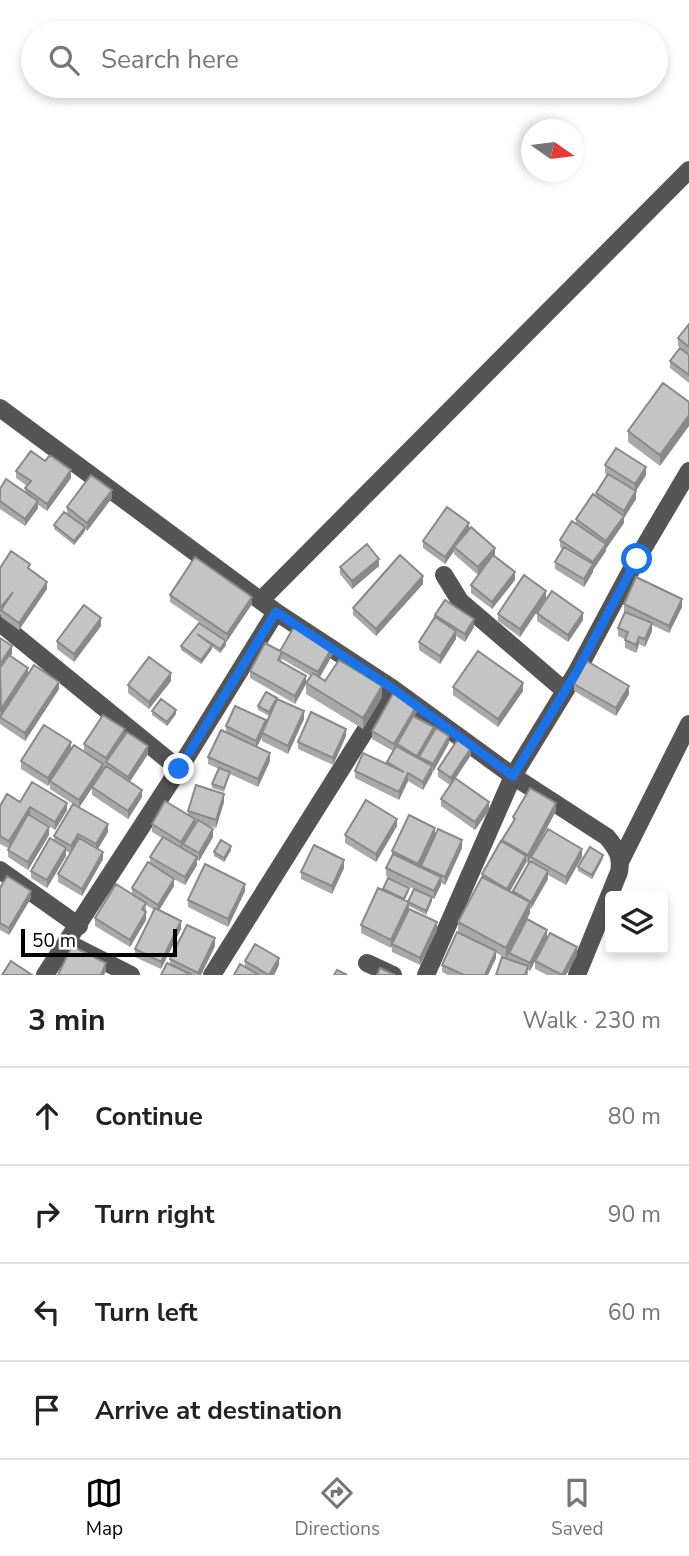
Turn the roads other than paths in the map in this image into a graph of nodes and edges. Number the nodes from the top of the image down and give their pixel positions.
1 (689, 170) edge
2 (0, 408) edge
3 (689, 471) edge
4 (444, 575) dead end
5 (261, 600) junction
6 (276, 612) junction
7 (0, 623) edge
8 (392, 688) junction
9 (565, 691) junction
10 (689, 724) edge
11 (179, 769) junction
12 (513, 776) junction
13 (621, 860) junction
14 (0, 870) edge
15 (79, 926) junction
16 (66, 942) junction
17 (368, 963) dead end
18 (45, 975) edge
19 (131, 975) edge
20 (212, 975) edge
21 (393, 975) edge
22 (426, 975) edge
23 (577, 975) edge

1 - 5 street
2 - 5 street
3 - 9 street
4 - 9 street
5 - 6 street
6 - 8 street
6 - 11 street
7 - 11 street
8 - 12 street
8 - 20 street
9 - 12 street
10 - 13 street
11 - 15 street
12 - 13 street
12 - 22 street
13 - 23 street
14 - 15 street
15 - 16 street
16 - 18 street
16 - 19 street
17 - 21 street

